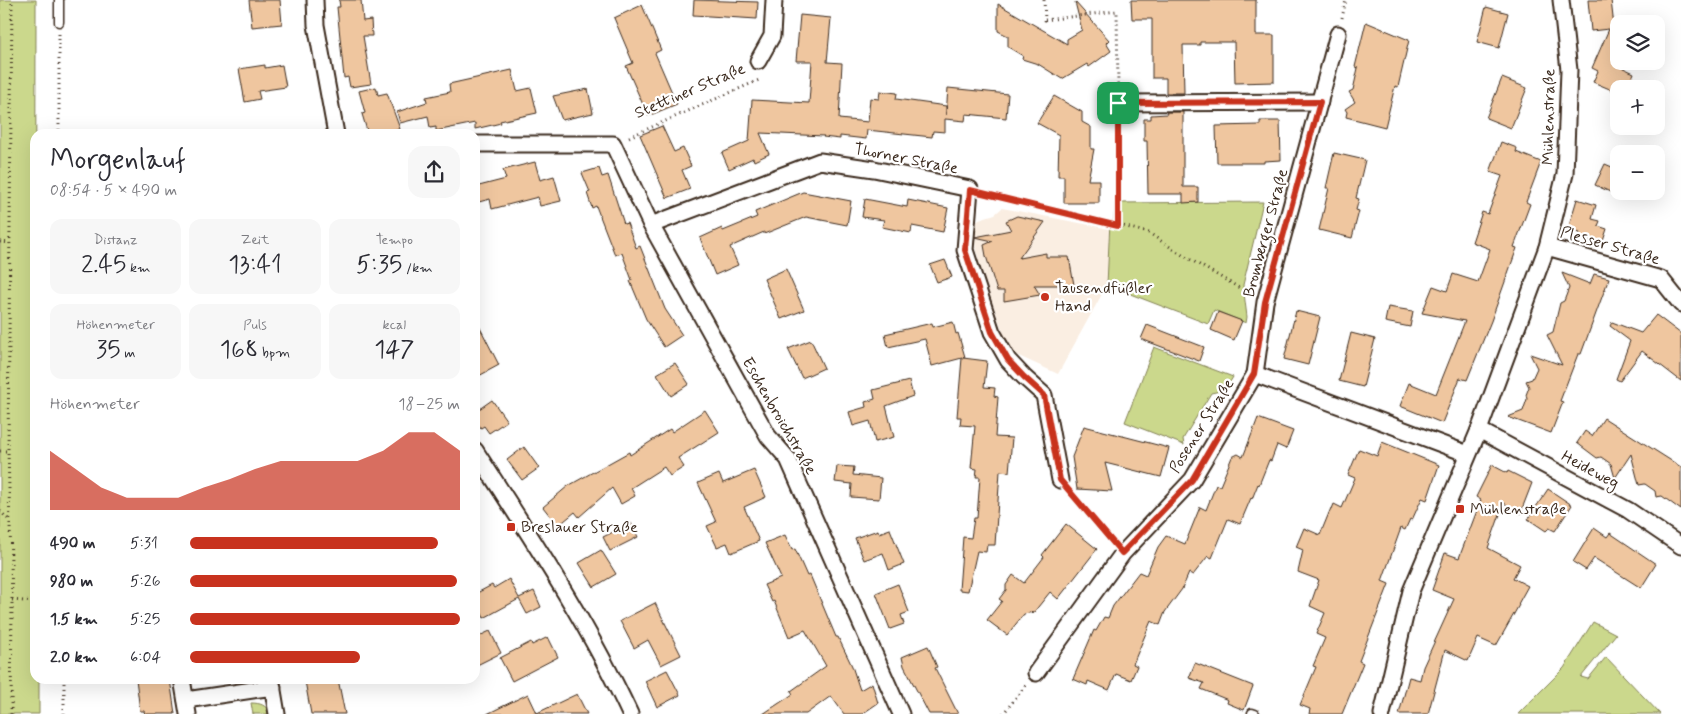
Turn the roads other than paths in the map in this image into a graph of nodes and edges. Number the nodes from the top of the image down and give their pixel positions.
1 (59, 0) edge
2 (315, 0) edge
3 (774, 0) edge
4 (1560, 0) edge
5 (59, 22) road end
6 (1338, 34) dead end
7 (758, 61) road end
8 (1320, 102) junction
9 (1118, 103) road end
10 (335, 129) edge
11 (480, 144) edge
12 (651, 225) junction
13 (1547, 247) junction
14 (1681, 304) edge
15 (1254, 374) junction
16 (1479, 430) junction
17 (1468, 454) junction
18 (480, 458) edge
19 (1060, 480) road end
20 (1681, 546) edge
21 (1036, 673) road end
22 (183, 684) edge
23 (268, 684) edge
24 (272, 684) edge
25 (187, 707) edge
26 (277, 714) edge
27 (630, 714) edge
28 (901, 714) edge
29 (1382, 714) edge

1 - 5 lane
2 - 10 street
3 - 7 street, Stettiner Straße
4 - 13 street, Mühlenstraße
6 - 8 street, Bromberger Straße
8 - 9 street
8 - 15 street, Bromberger Straße
11 - 12 street, Eschenbroichstraße
12 - 19 street, Thorner Straße
12 - 28 street, Eschenbroichstraße
13 - 14 street, Plesser Straße
13 - 16 street, Mühlenstraße
15 - 17 street, Posener Straße
15 - 21 street, Posener Straße
16 - 17 street, Mühlenstraße
16 - 20 street, Heideweg
17 - 29 street, Mühlenstraße
18 - 27 street
22 - 25 street
23 - 25 street
24 - 26 street

